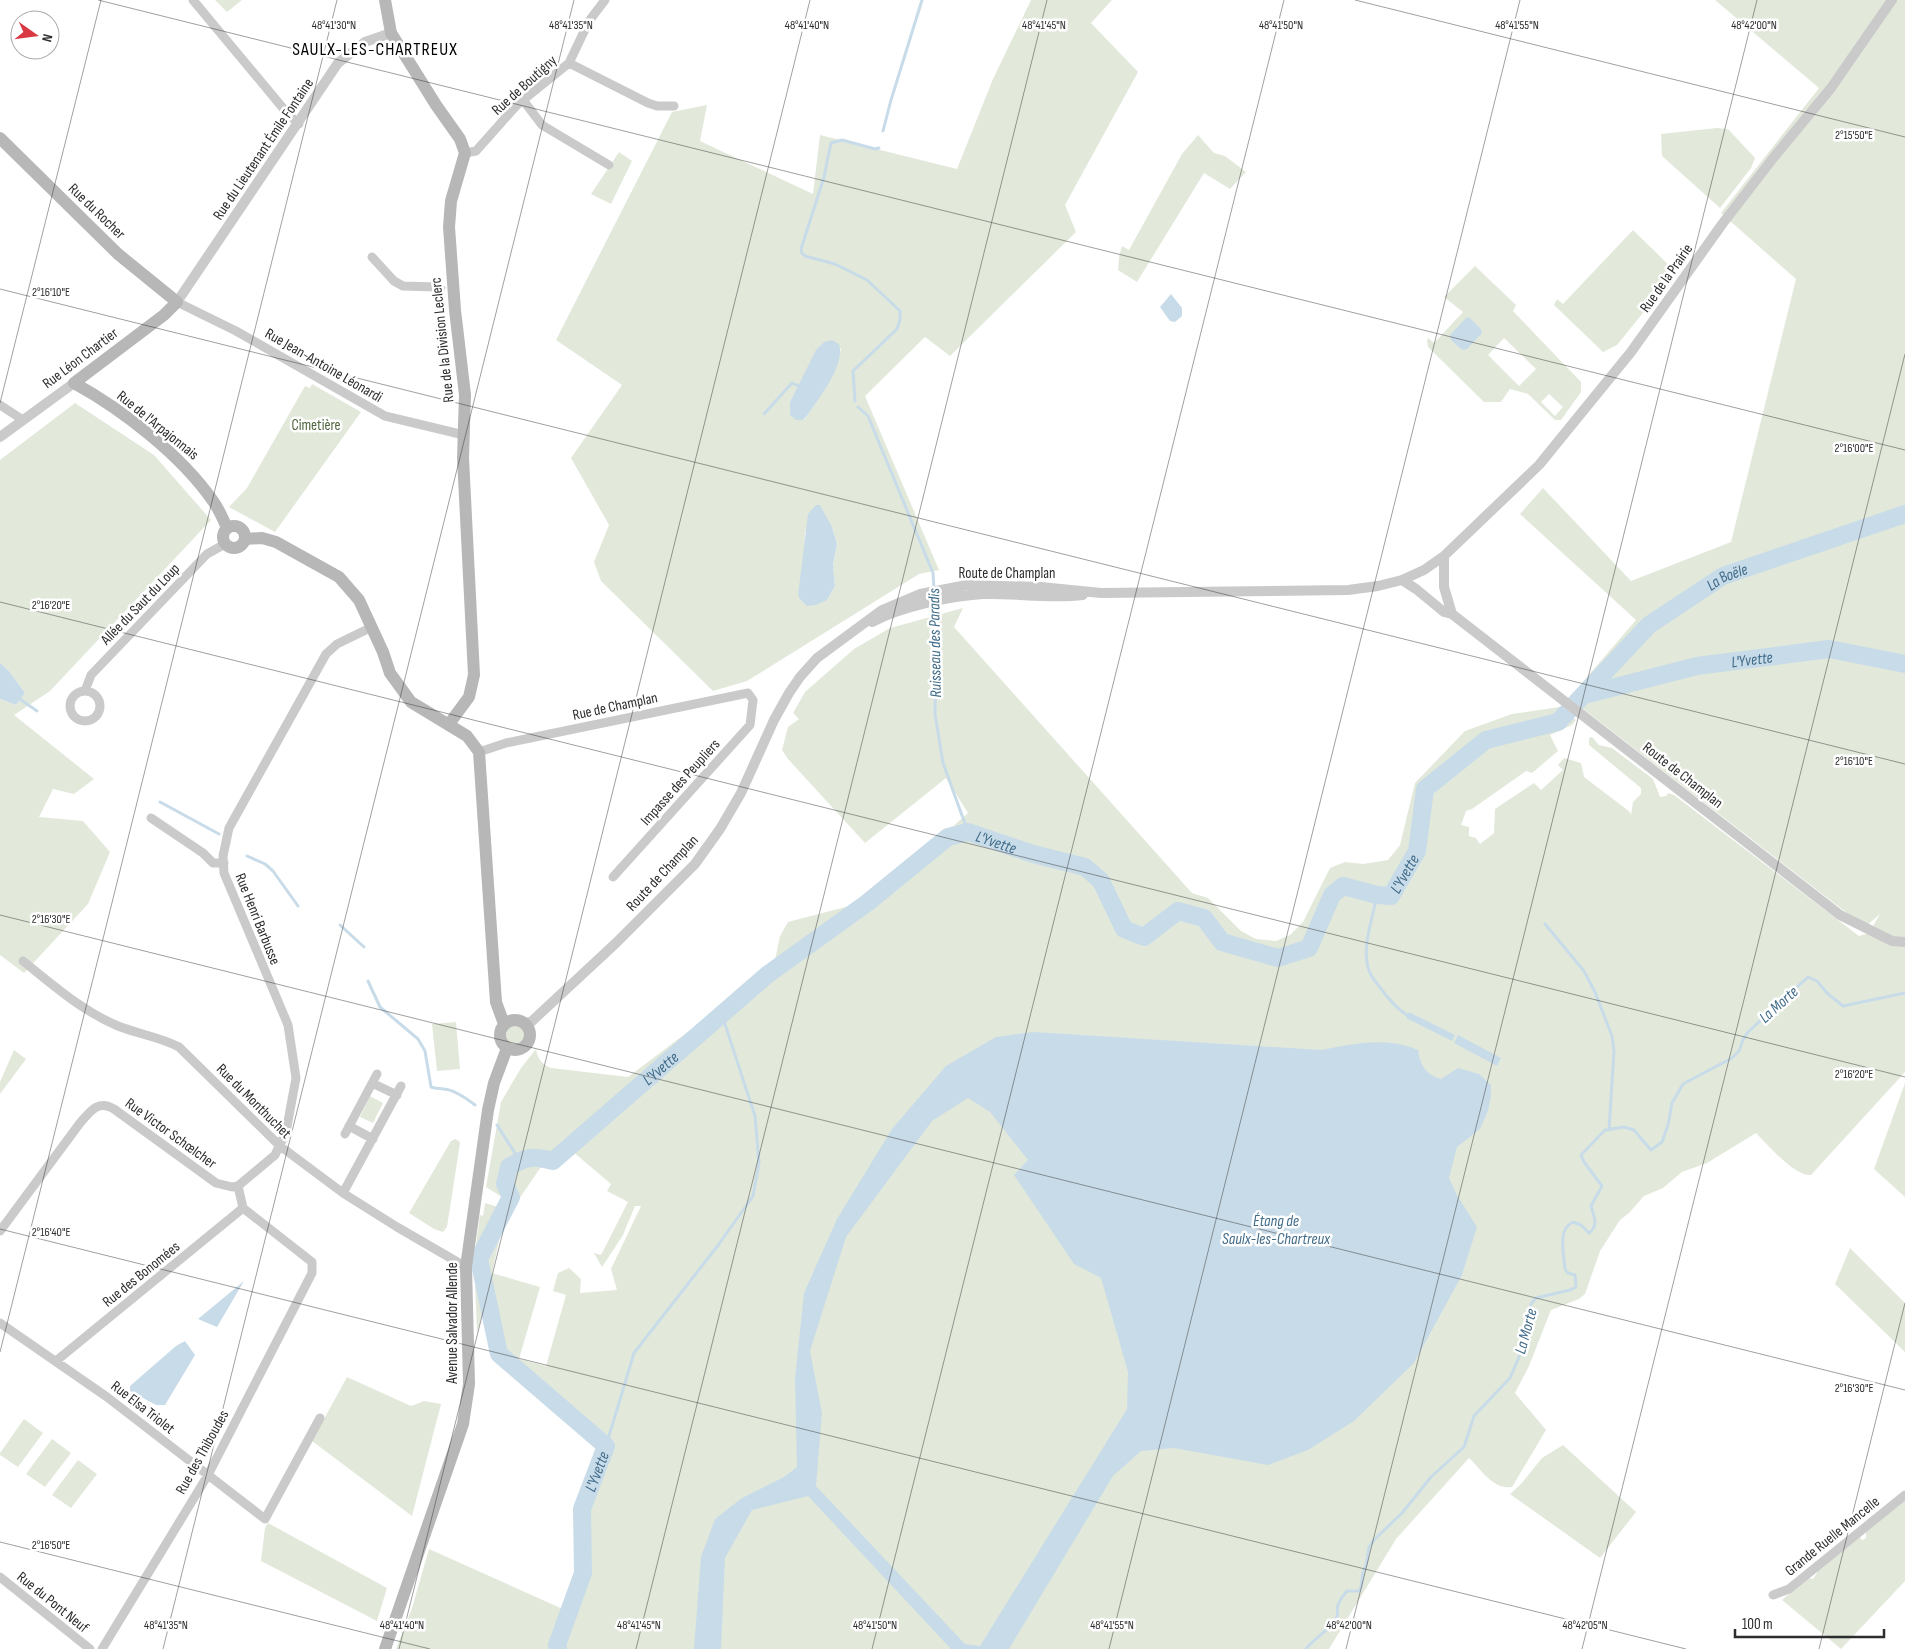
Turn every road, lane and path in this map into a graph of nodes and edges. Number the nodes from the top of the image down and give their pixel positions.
1 (193, 0) edge
2 (385, 0) edge
3 (606, 0) edge
4 (1892, 0) edge
5 (391, 33) junction
6 (569, 63) junction
7 (523, 100) junction
8 (674, 106) dead end
9 (298, 124) junction
10 (0, 138) edge
11 (465, 153) junction
12 (609, 165) dead end
13 (372, 257) dead end
14 (436, 287) tunnel mouth
15 (177, 302) junction
16 (74, 383) junction
17 (0, 405) edge
18 (23, 420) junction
19 (464, 435) junction
20 (0, 437) edge
21 (227, 528) junction
22 (246, 539) junction
23 (225, 544) junction
24 (1444, 556) junction
25 (1402, 580) junction
26 (1452, 614) junction
27 (372, 627) junction
28 (85, 691) dead end
29 (753, 700) joint
30 (449, 724) junction
31 (479, 752) junction
32 (151, 818) dead end
33 (224, 863) junction
34 (612, 877) dead end
35 (1905, 942) edge
36 (23, 961) dead end
37 (524, 1023) junction
38 (504, 1024) junction
39 (508, 1048) junction
40 (377, 1074) dead end
41 (372, 1083) junction
42 (401, 1086) dead end
43 (397, 1095) junction
44 (373, 1139) junction
45 (280, 1146) junction
46 (238, 1186) junction
47 (343, 1193) junction
48 (243, 1208) junction
49 (0, 1231) edge
50 (466, 1267) junction
51 (0, 1323) edge
52 (56, 1361) junction
53 (320, 1418) dead end
54 (208, 1475) junction
55 (1905, 1495) edge
56 (0, 1577) edge
57 (1773, 1595) dead end
58 (90, 1649) edge
59 (102, 1649) edge
60 (385, 1649) edge

1 - 9 street
2 - 5 main road
3 - 6 street, Rue de Boutigny
4 - 24 street, Rue de la Prairie
5 - 9 street, Rue du Lieutenant Émile Fontaine
5 - 11 main road
6 - 7 street, Rue de Boutigny
6 - 8 street
7 - 11 street, Rue de Boutigny
7 - 12 street
9 - 15 street, Rue du Lieutenant Émile Fontaine
10 - 15 main road, Rue du Rocher
11 - 19 main road, Rue de la Division Leclerc
13 - 14 street, Rue de la Division Leclerc
15 - 16 main road, Rue Léon Chartier
15 - 19 street, Rue Jean-Antoine Léonardi
16 - 18 street, Rue Léon Chartier
16 - 21 main road, Rue de l'Arpajonnais
17 - 18 street
18 - 20 street, Rue Léon Chartier
19 - 30 main road, Rue de la Division Leclerc
21 - 22 main road
21 - 23 main road
22 - 23 main road
22 - 27 main road
23 - 28 street, Allée du Saut du Loup
24 - 25 street, Route de Champlan
24 - 26 street
25 - 26 street, Route de Champlan
25 - 37 street, Route de Champlan
26 - 35 street, Route de Champlan
27 - 30 main road
27 - 33 street, Rue Henri Barbusse
29 - 31 street, Rue de Champlan
29 - 34 street, Impasse des Peupliers
30 - 31 main road
31 - 38 main road
32 - 33 street
33 - 45 street, Rue Henri Barbusse
36 - 45 street, Rue du Monthuchet
37 - 38 main road
37 - 39 main road
38 - 39 main road
39 - 50 main road, Avenue Salvador Allende
40 - 41 street
41 - 43 street
41 - 44 street
42 - 43 street
43 - 44 street
44 - 47 street
45 - 46 street
45 - 47 street, Rue du Monthuchet
46 - 48 street
46 - 49 street, Rue Victor Schœlcher
47 - 50 street, Rue du Monthuchet
48 - 52 street, Rue des Bonomées
48 - 54 street, Rue des Thiboudes
50 - 60 main road, Avenue Salvador Allende
51 - 52 street, Rue Elsa Triolet
52 - 54 street, Rue Elsa Triolet
53 - 54 street, Rue Elsa Triolet
54 - 59 street, Rue des Thiboudes
55 - 57 street, Grande Ruelle Mancelle
56 - 58 street, Rue du Pont Neuf

